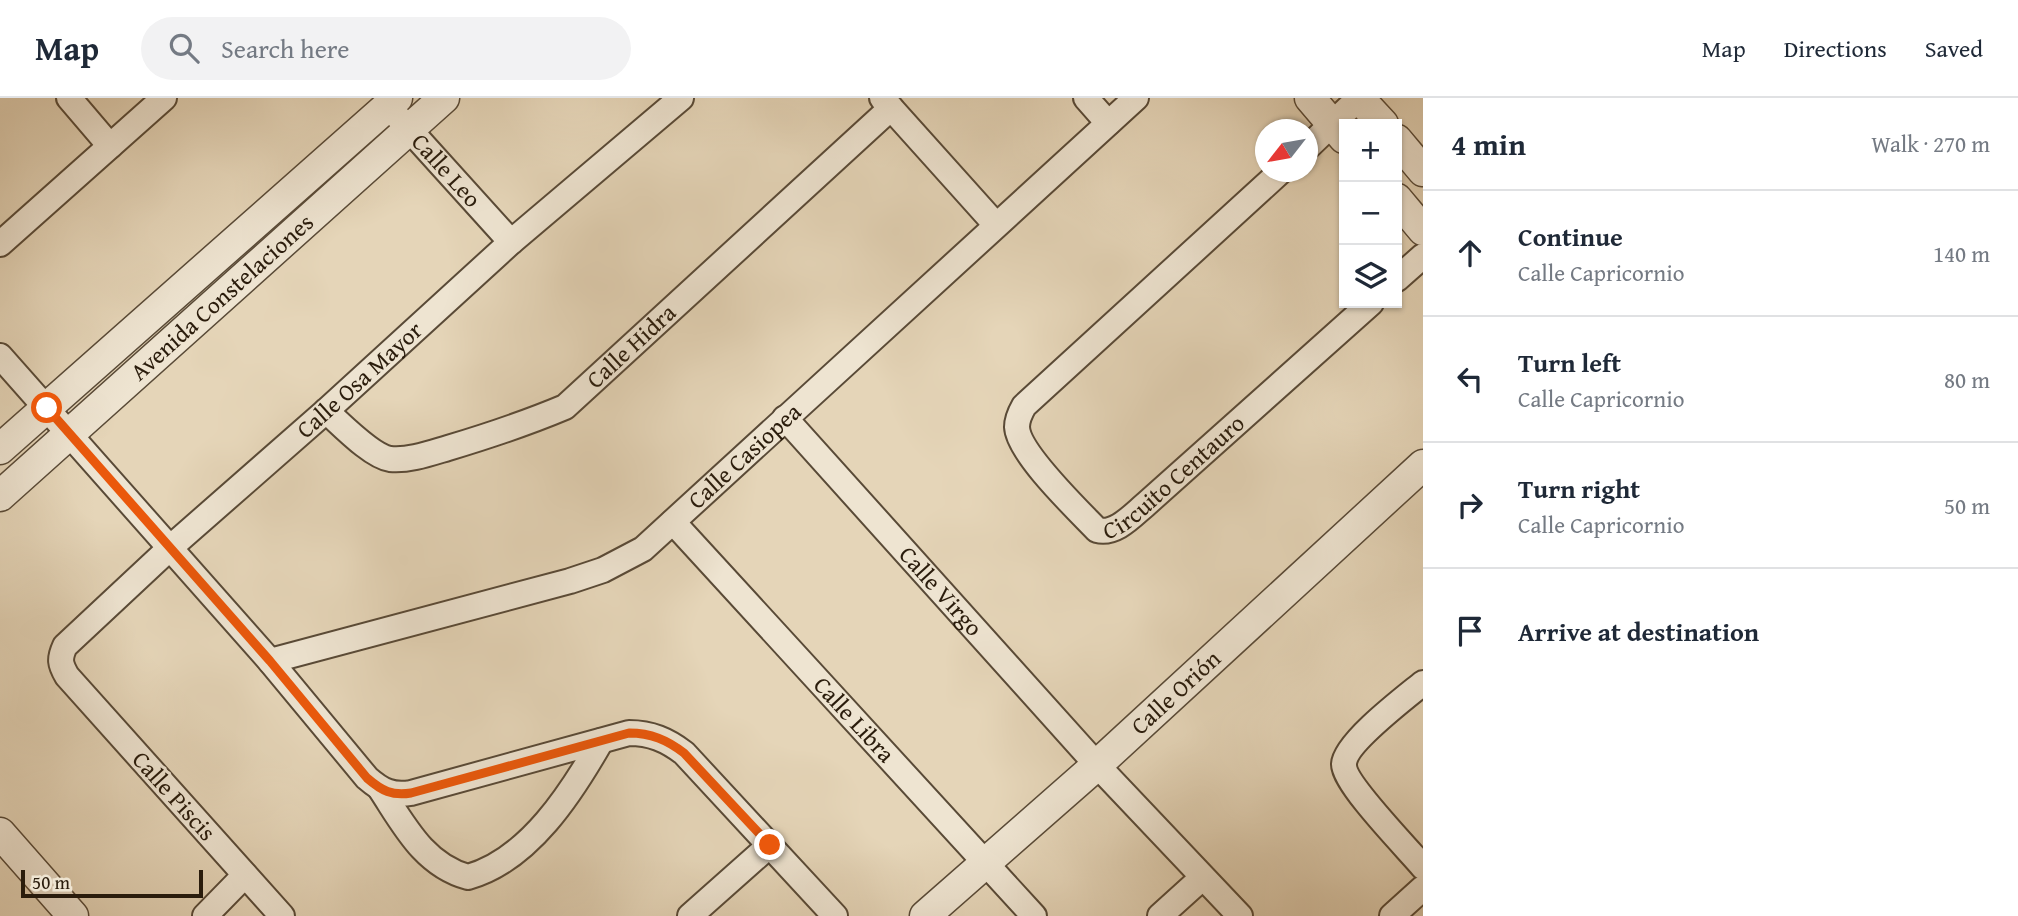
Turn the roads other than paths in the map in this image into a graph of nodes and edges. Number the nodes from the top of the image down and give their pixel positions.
1 (69, 98) edge
2 (164, 98) edge
3 (444, 98) edge
4 (681, 98) edge
5 (1087, 98) edge
6 (1136, 98) edge
7 (1310, 98) edge
8 (1359, 98) edge
9 (388, 101) edge
10 (887, 103) edge
11 (1378, 119) edge
12 (1108, 123) junction
13 (409, 129) junction
14 (1338, 131) edge
15 (1318, 141) edge
16 (110, 146) junction
17 (1402, 146) edge
18 (1423, 171) edge
19 (1269, 182) edge
20 (1402, 205) edge
21 (996, 225) junction
22 (1423, 230) edge
23 (511, 242) junction
24 (0, 244) edge
25 (1423, 256) edge
26 (1402, 275) edge
27 (1365, 308) edge
28 (0, 356) edge
29 (47, 408) junction
30 (326, 411) junction
31 (785, 418) junction
32 (68, 433) junction
33 (0, 449) edge
34 (1423, 465) edge
35 (0, 496) edge
36 (673, 522) junction
37 (171, 547) junction
38 (270, 661) junction
39 (66, 676) joint
40 (1423, 683) edge
41 (601, 740) junction
42 (1097, 765) junction
43 (381, 790) junction
44 (0, 833) edge
45 (770, 845) junction
46 (986, 863) junction
47 (1423, 867) edge
48 (245, 875) junction
49 (1202, 878) junction
50 (1423, 888) edge
51 (74, 916) edge
52 (205, 916) edge
53 (282, 916) edge
54 (690, 916) edge
55 (835, 916) edge
56 (925, 916) edge
57 (1034, 916) edge
58 (1160, 916) edge
59 (1240, 916) edge
60 (1392, 916) edge

1 - 16 street
2 - 16 street
3 - 13 street, Avenida Constelaciones
4 - 23 street, Calle Osa Mayor
5 - 12 street
6 - 12 street, Calle Casiopea
7 - 14 street
8 - 11 street
8 - 14 street
9 - 13 street, Calle Leo
9 - 29 street, Avenida Constelaciones
10 - 21 street
10 - 30 street, Calle Hidra
12 - 21 street, Calle Casiopea
13 - 23 street, Calle Leo
13 - 32 street, Avenida Constelaciones
14 - 15 street
16 - 24 street
17 - 18 street
19 - 27 street, Circuito Centauro
20 - 22 street
21 - 31 street, Calle Casiopea
23 - 30 street, Calle Osa Mayor
25 - 26 street
28 - 29 street
29 - 32 street
29 - 33 street, Avenida Constelaciones
30 - 37 street, Calle Osa Mayor
31 - 36 street, Calle Casiopea
31 - 42 street, Calle Virgo
32 - 35 street, Avenida Constelaciones
32 - 37 street
34 - 42 street, Calle Orión
36 - 38 street, Calle Casiopea
36 - 46 street, Calle Libra
37 - 38 street
37 - 39 street, Calle Osa Mayor
38 - 43 street
39 - 48 street, Calle Piscis
40 - 47 street
41 - 43 street
41 - 43 street
41 - 45 street
42 - 46 street, Calle Orión
42 - 49 street, Calle Virgo
44 - 51 street
45 - 54 street
45 - 55 street
46 - 56 street, Calle Orión
46 - 57 street, Calle Libra
48 - 52 street
48 - 53 street, Calle Piscis
49 - 58 street
49 - 59 street, Calle Virgo
50 - 60 street

